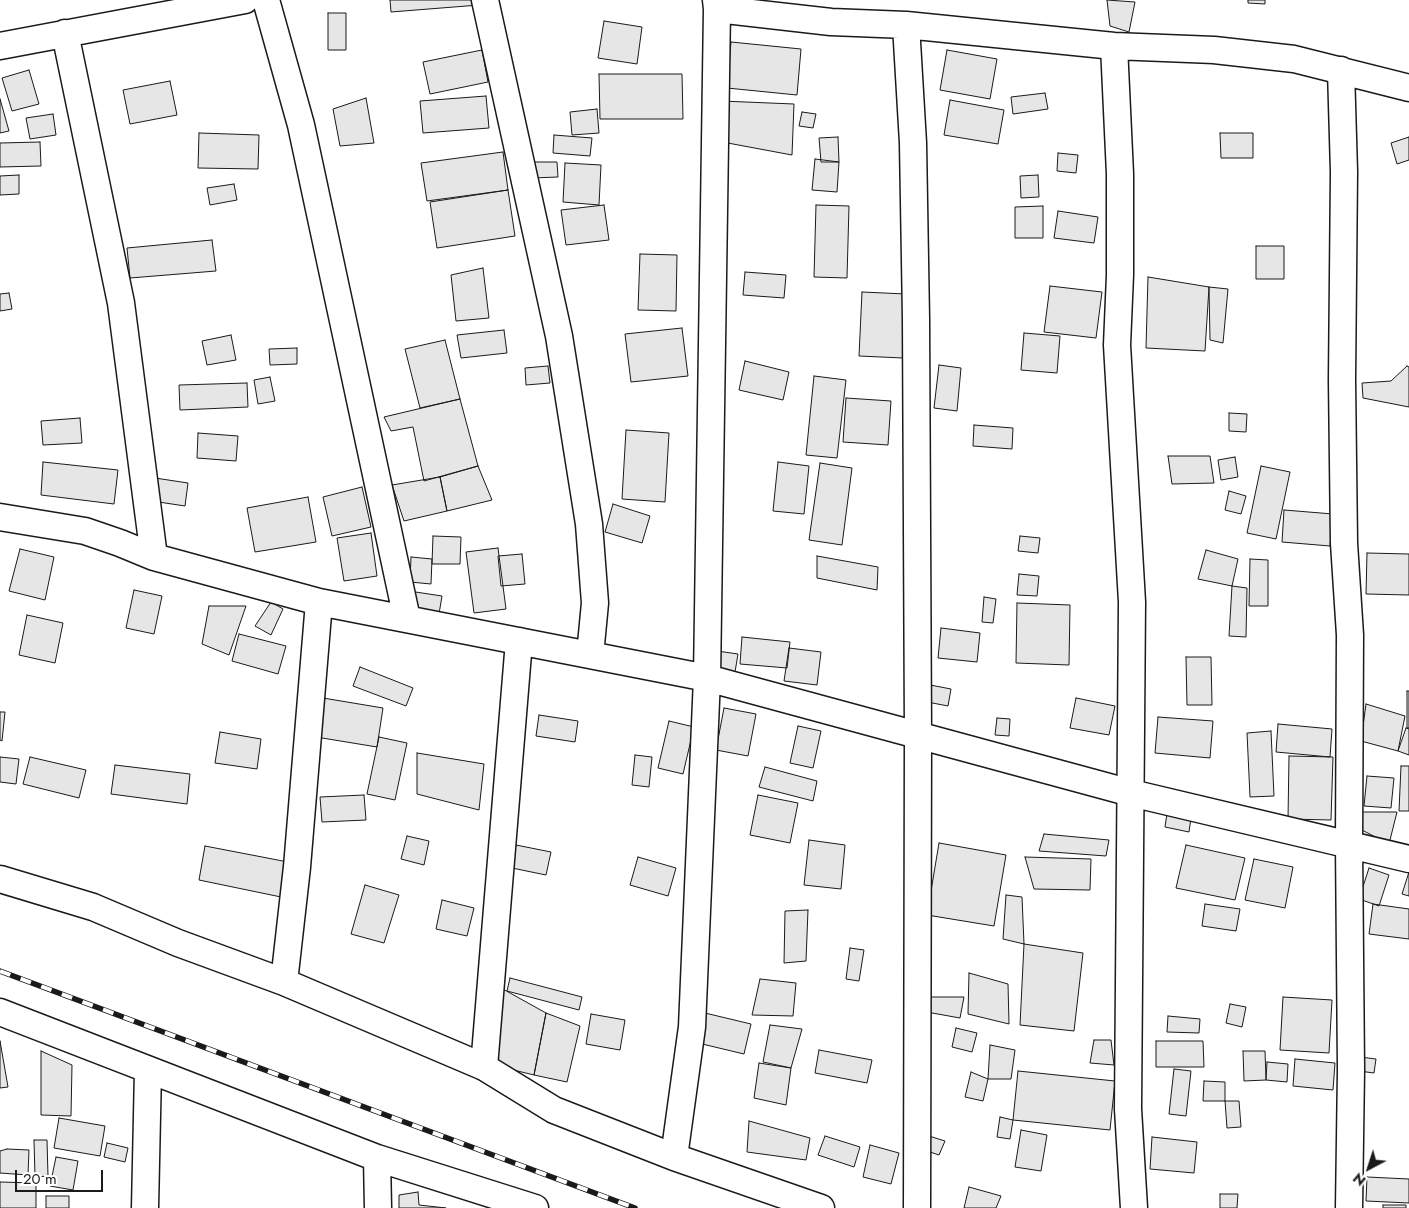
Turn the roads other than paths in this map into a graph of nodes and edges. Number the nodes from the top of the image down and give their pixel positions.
1 (245, 0) edge
2 (266, 0) edge
3 (485, 0) edge
4 (717, 4) edge
5 (906, 25) junction
6 (65, 33) junction
7 (0, 46) edge
8 (1114, 46) junction
9 (1341, 70) junction
10 (1409, 88) edge
11 (0, 517) edge
12 (154, 557) junction
13 (319, 602) junction
14 (407, 618) junction
15 (519, 641) junction
16 (590, 656) junction
17 (707, 678) junction
18 (918, 736) junction
19 (1131, 794) junction
20 (1349, 844) junction
21 (1409, 859) edge
22 (0, 879) edge
23 (284, 982) junction
24 (0, 1012) edge
25 (484, 1067) junction
26 (148, 1070) junction
27 (674, 1157) junction
28 (377, 1158) junction
29 (145, 1208) edge
30 (378, 1208) edge
31 (535, 1208) edge
32 (821, 1208) edge
33 (917, 1208) edge
34 (1134, 1208) edge
35 (1349, 1208) edge

1 - 6 street
2 - 14 street
3 - 16 street
4 - 5 street
4 - 17 street
5 - 8 street
5 - 18 street
6 - 7 street
6 - 12 street
8 - 9 street
8 - 19 street
9 - 10 street
9 - 20 street
11 - 12 street
12 - 13 street
13 - 14 street
13 - 23 street
14 - 15 street
15 - 16 street
15 - 25 street
16 - 17 street
17 - 18 street
17 - 27 street
18 - 19 street
18 - 33 street
19 - 20 street
19 - 34 street
20 - 21 street
20 - 35 street
22 - 23 street
23 - 25 street
24 - 26 street
25 - 27 street
26 - 28 street
26 - 29 street
27 - 32 street
28 - 30 street
28 - 31 street

